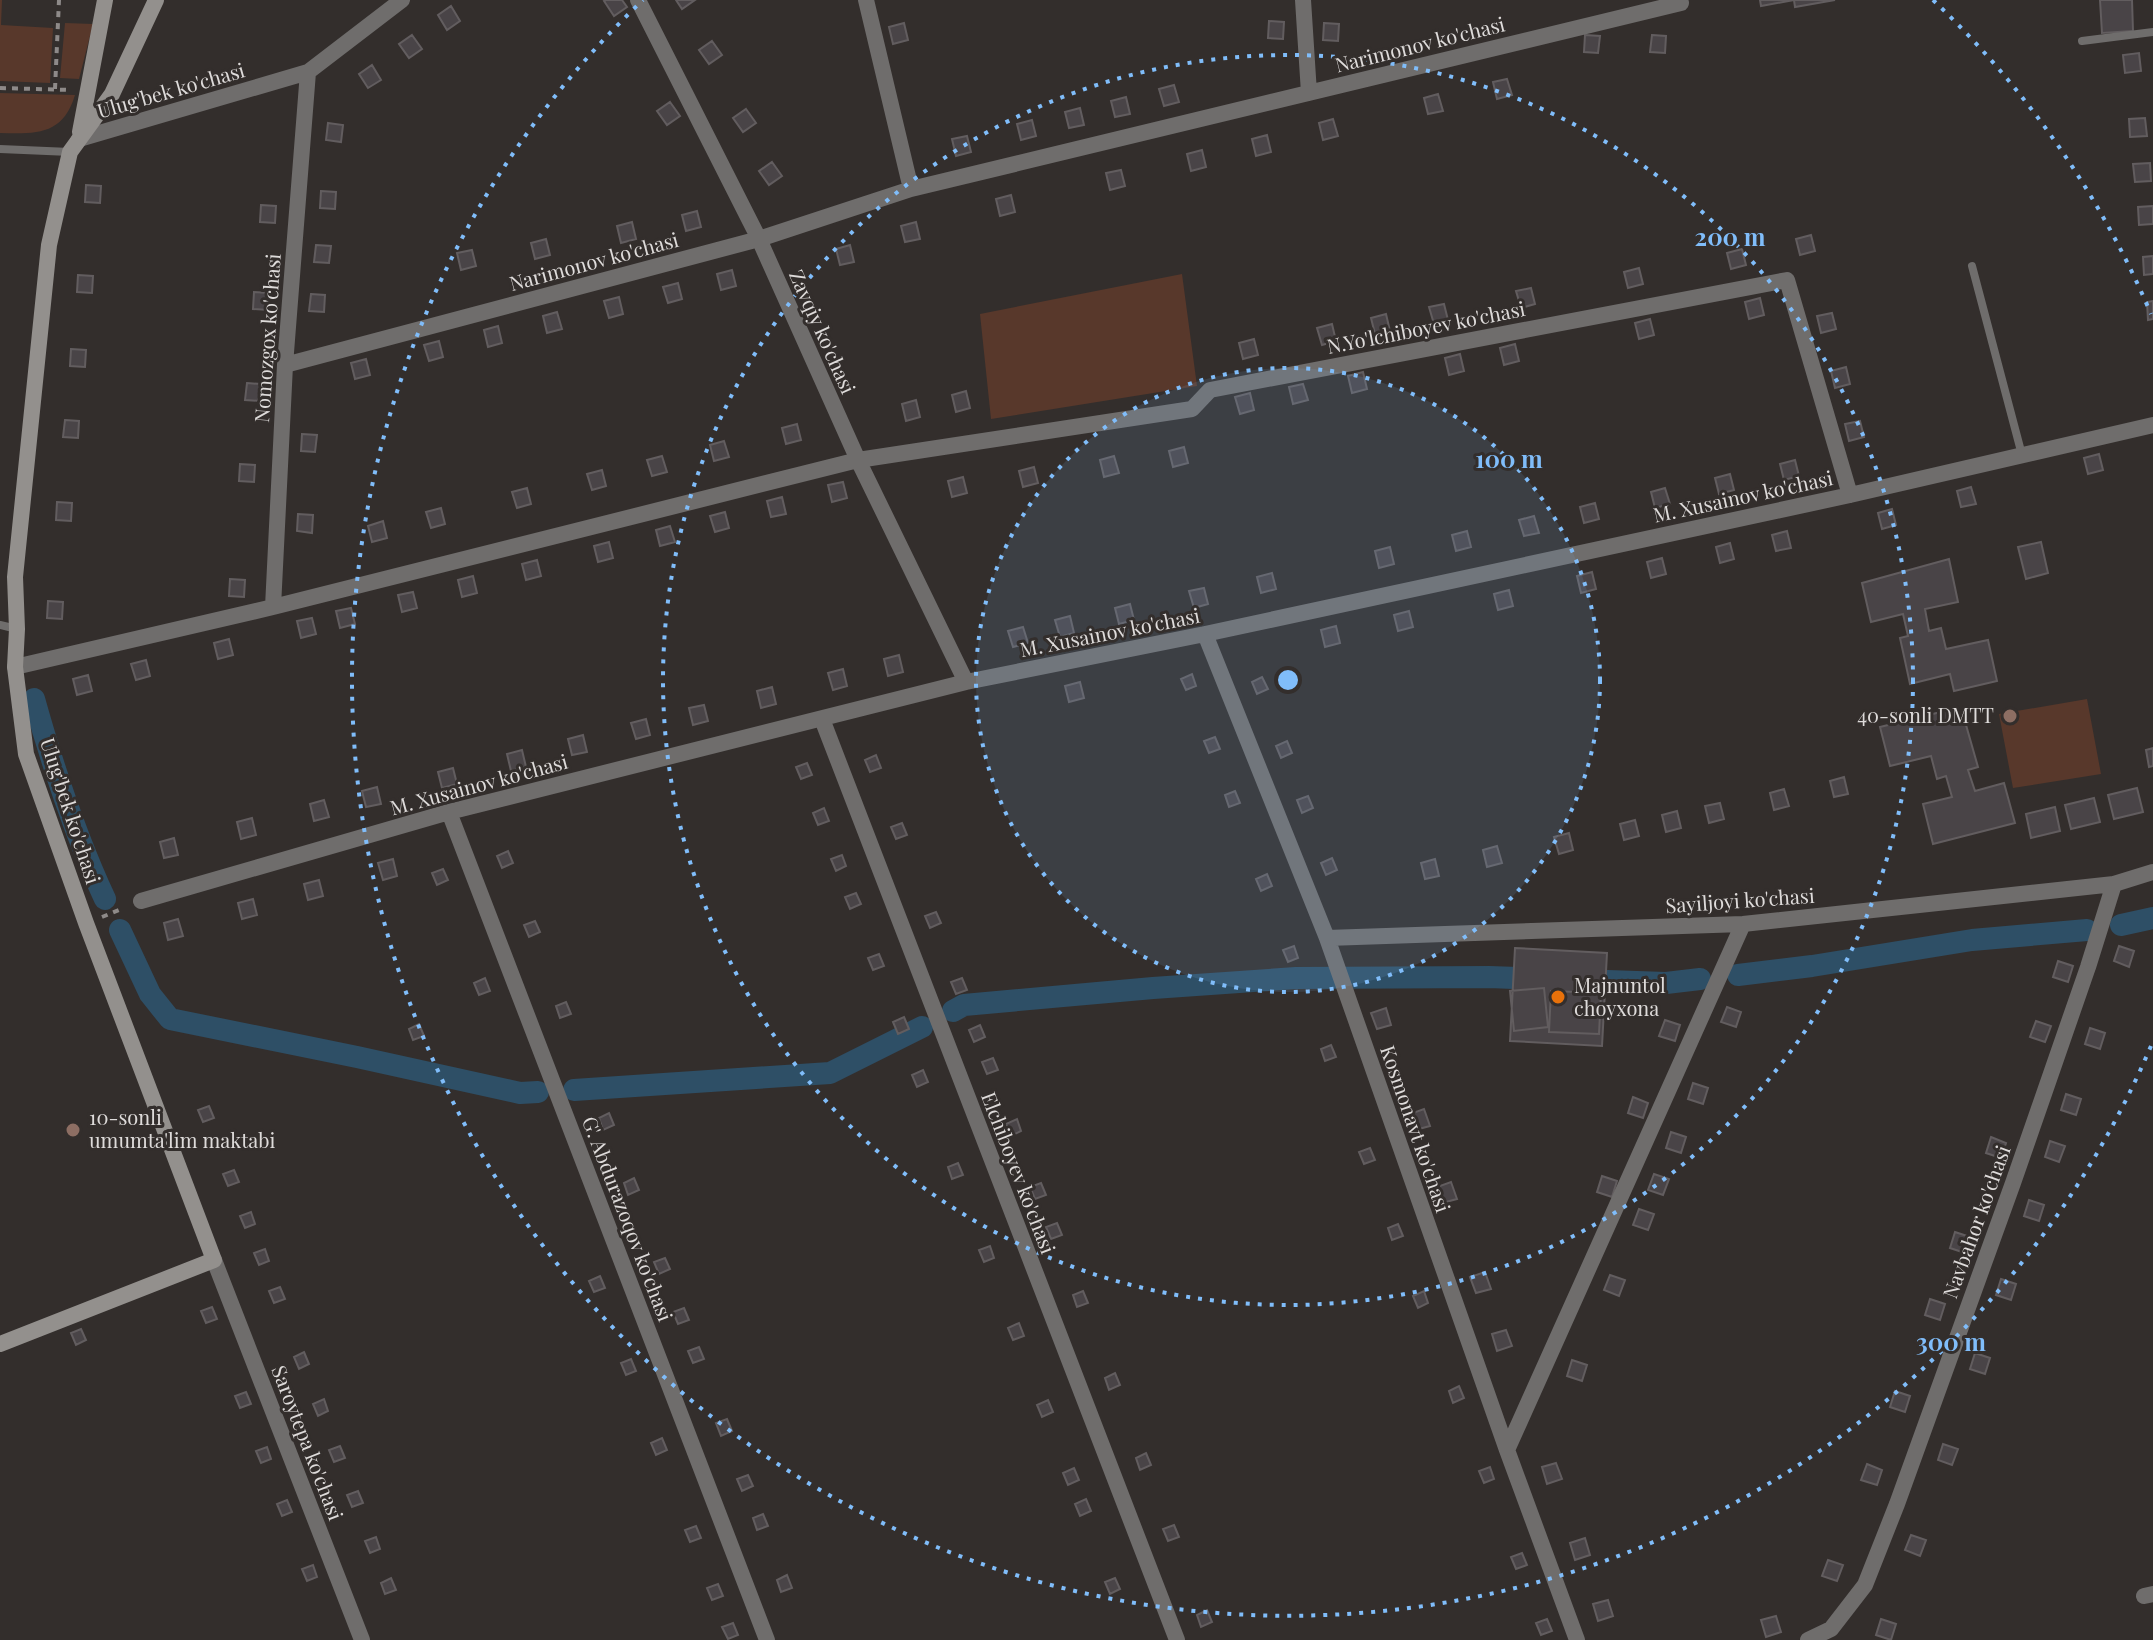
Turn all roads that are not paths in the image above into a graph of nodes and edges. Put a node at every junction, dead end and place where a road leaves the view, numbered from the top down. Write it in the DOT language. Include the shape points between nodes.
graph roads {
  1 [pos="105,0"];
  2 [pos="156,0"];
  3 [pos="402,0"];
  4 [pos="638,0"];
  5 [pos="866,0"];
  6 [pos="1303,0"];
  7 [pos="1681,3"];
  8 [pos="2153,32"];
  9 [pos="2082,41"];
  10 [pos="308,72"];
  11 [pos="1309,93"];
  12 [pos="74,146"];
  13 [pos="0,149"];
  14 [pos="911,189"];
  15 [pos="759,239"];
  16 [pos="1972,266"];
  17 [pos="285,365"];
  18 [pos="2153,425"];
  19 [pos="2022,455"];
  20 [pos="858,460"];
  21 [pos="1850,495"];
  22 [pos="273,607"];
  23 [pos="0,625"];
  24 [pos="17,629"];
  25 [pos="1205,634"];
  26 [pos="15,667"];
  27 [pos="966,682"];
  28 [pos="822,719"];
  29 [pos="449,812"];
  30 [pos="2153,872"];
  31 [pos="2114,884"];
  32 [pos="141,901"];
  33 [pos="1743,924"];
  34 [pos="1327,939"];
  35 [pos="214,1260"];
  36 [pos="0,1344"];
  37 [pos="1507,1450"];
  38 [pos="362,1640"];
  39 [pos="767,1640"];
  40 [pos="1177,1640"];
  41 [pos="1577,1640"];
  42 [pos="1808,1640"];
  1 -- 12 [label="main road"];
  2 -- 12 [label="main road" via="112,94"];
  3 -- 10 [label="street, Ulug'bek ko'chasi"];
  4 -- 15 [label="street, Zavqiy ko'chasi"];
  5 -- 14 [label="street"];
  6 -- 11 [label="street, Narimonov ko'chasi"];
  7 -- 11 [label="street, Narimonov ko'chasi"];
  8 -- 9 [label="lane"];
  10 -- 12 [label="street, Ulug'bek ko'chasi"];
  10 -- 17 [label="street, Nomozgox ko'chasi"];
  11 -- 14 [label="street, Narimonov ko'chasi"];
  12 -- 13 [label="lane"];
  12 -- 24 [label="main road, Ulug'bek ko'chasi" via="49,245 15,577"];
  14 -- 15 [label="street, Narimonov ko'chasi"];
  15 -- 17 [label="street, Narimonov ko'chasi"];
  15 -- 20 [label="street, Zavqiy ko'chasi"];
  16 -- 19 [label="lane"];
  17 -- 22 [label="street, Nomozgox ko'chasi"];
  18 -- 19 [label="street, M. Xusainov ko'chasi"];
  19 -- 21 [label="street, M. Xusainov ko'chasi"];
  20 -- 21 [label="street, N.Yo'lchiboyev ko'chasi" via="1192,409 1210,390 1787,280"];
  20 -- 22 [label="street"];
  20 -- 27 [label="street, Zavqiy ko'chasi"];
  21 -- 25 [label="street, M. Xusainov ko'chasi"];
  22 -- 26 [label="street"];
  23 -- 24 [label="lane"];
  24 -- 26 [label="main road, Ulug'bek ko'chasi"];
  25 -- 27 [label="street, M. Xusainov ko'chasi"];
  25 -- 34 [label="street, Kosmonavt ko'chasi"];
  26 -- 35 [label="main road, Ulug'bek ko'chasi" via="26,754"];
  27 -- 28 [label="street, M. Xusainov ko'chasi"];
  28 -- 29 [label="street, M. Xusainov ko'chasi"];
  28 -- 40 [label="street, Elchiboyev ko'chasi"];
  29 -- 32 [label="street, M. Xusainov ko'chasi"];
  29 -- 39 [label="street, G'. Abdurazoqov ko'chasi"];
  30 -- 31 [label="street, Sayiljoyi ko'chasi"];
  31 -- 33 [label="street, Sayiljoyi ko'chasi"];
  31 -- 42 [label="street, Navbahor ko'chasi" via="2013,1183 1865,1585 1831,1629"];
  33 -- 34 [label="street, Sayiljoyi ko'chasi"];
  33 -- 37 [label="street"];
  34 -- 37 [label="street, Kosmonavt ko'chasi"];
  35 -- 36 [label="main road"];
  35 -- 38 [label="street, Saroytepa ko'chasi"];
  37 -- 41 [label="street, Kosmonavt ko'chasi"];
}
